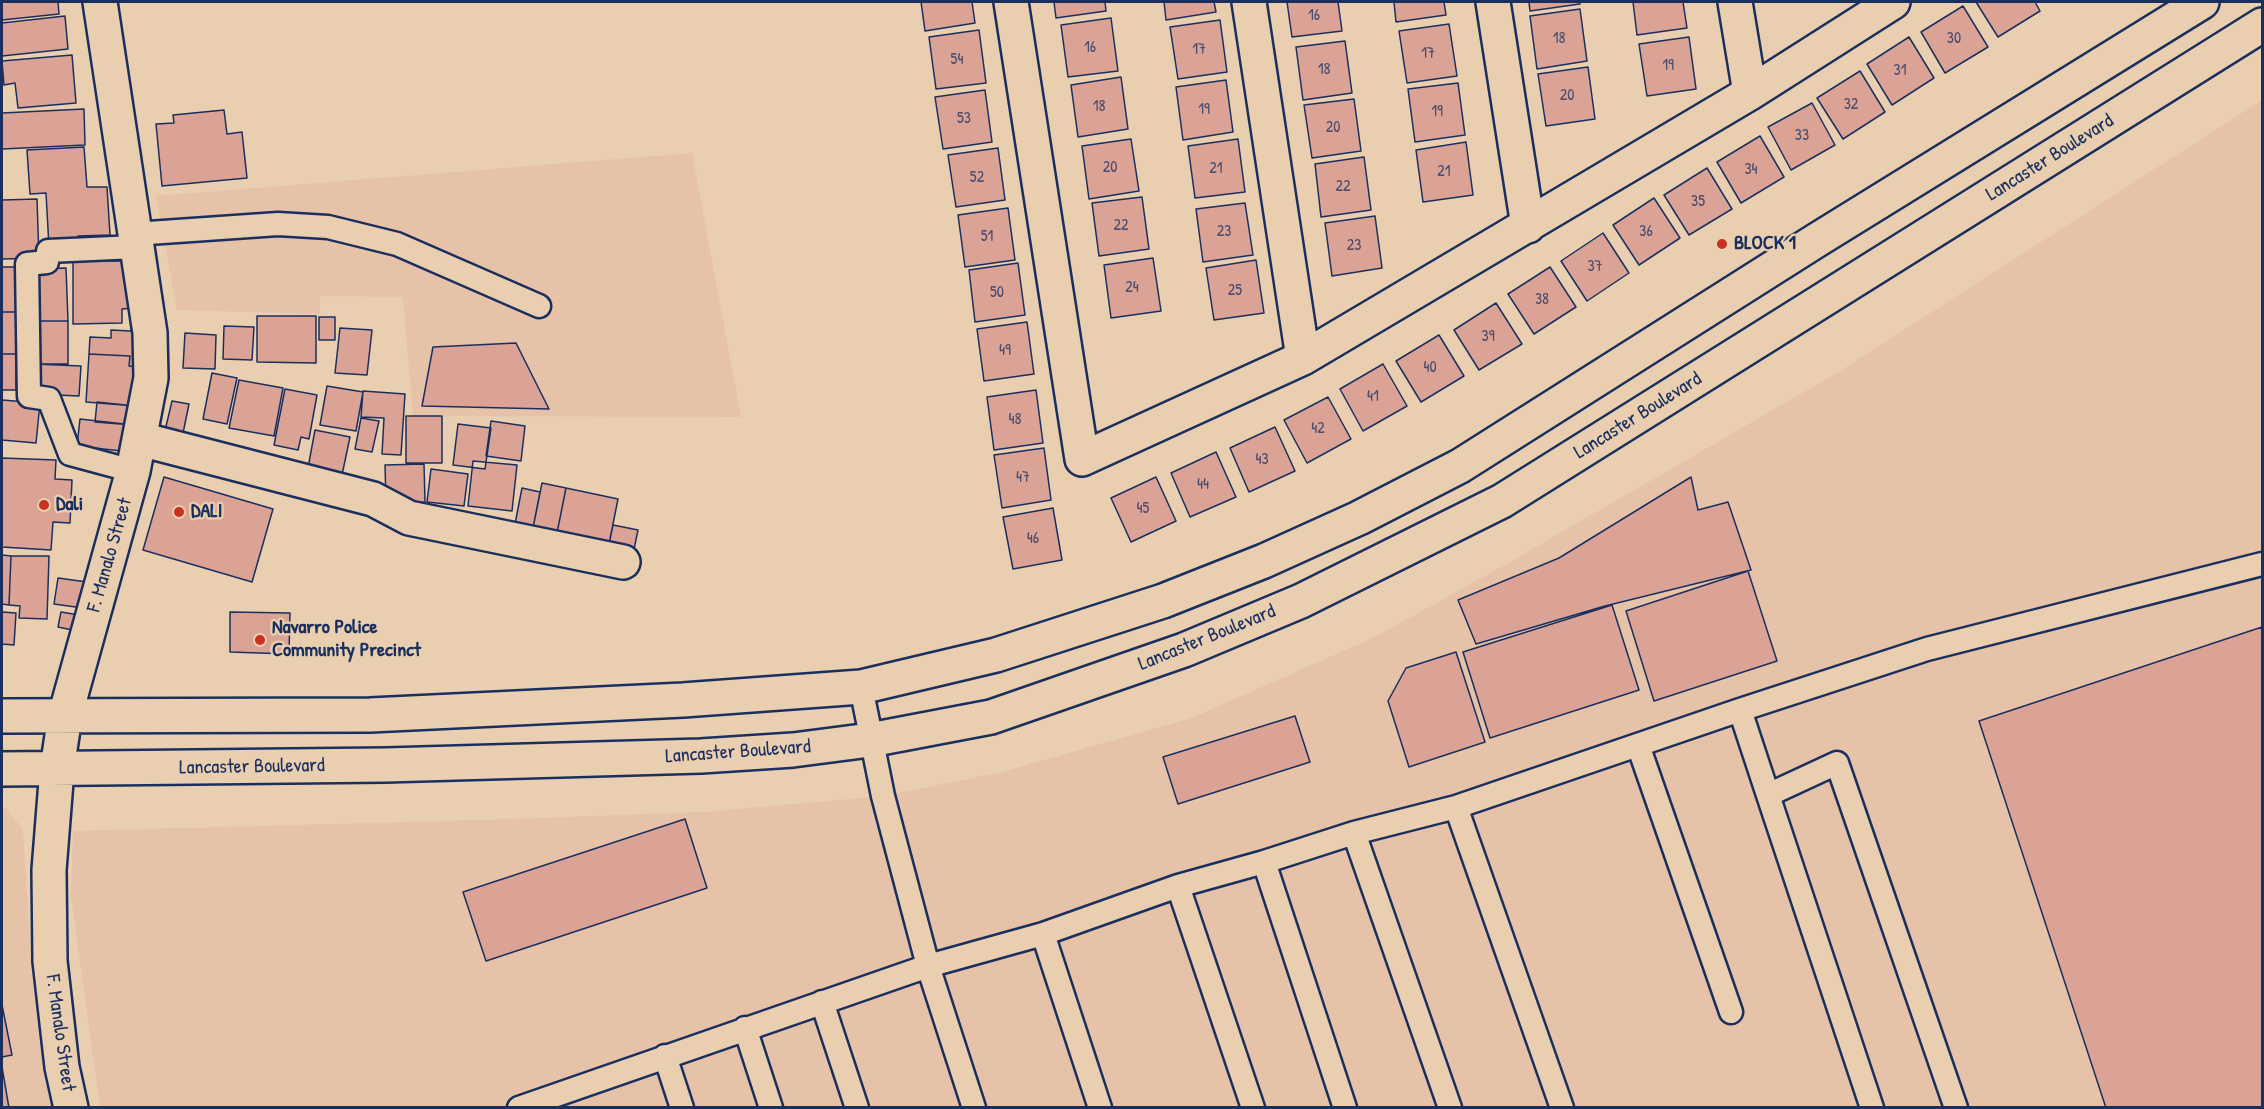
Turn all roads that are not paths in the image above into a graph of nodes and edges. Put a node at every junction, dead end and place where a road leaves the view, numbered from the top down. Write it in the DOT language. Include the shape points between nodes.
graph roads {
  1 [pos="100,2"];
  2 [pos="1011,2"];
  3 [pos="1249,2"];
  4 [pos="1493,2"];
  5 [pos="1735,2"];
  6 [pos="1893,2"];
  7 [pos="2202,2"];
  8 [pos="2262,25"];
  9 [pos="1750,93"];
  10 [pos="1528,226"];
  11 [pos="135,241"];
  12 [pos="539,306"];
  13 [pos="1303,358"];
  14 [pos="140,439"];
  15 [pos="133,471"];
  16 [pos="623,562"];
  17 [pos="2262,564"];
  18 [pos="861,687"];
  19 [pos="1740,710"];
  20 [pos="2,716"];
  21 [pos="65,716"];
  22 [pos="870,740"];
  23 [pos="1638,745"];
  24 [pos="2,769"];
  25 [pos="57,769"];
  26 [pos="1768,795"];
  27 [pos="1456,807"];
  28 [pos="1354,833"];
  29 [pos="1264,862"];
  30 [pos="1178,886"];
  31 [pos="1043,934"];
  32 [pos="928,966"];
  33 [pos="822,1002"];
  34 [pos="1731,1012"];
  35 [pos="745,1028"];
  36 [pos="665,1056"];
  37 [pos="575,1098"];
  38 [pos="71,1107"];
  39 [pos="519,1107"];
  40 [pos="682,1107"];
  41 [pos="771,1107"];
  42 [pos="857,1107"];
  43 [pos="974,1107"];
  44 [pos="1100,1107"];
  45 [pos="1253,1107"];
  46 [pos="1345,1107"];
  47 [pos="1450,1107"];
  48 [pos="1562,1107"];
  49 [pos="1872,1107"];
  50 [pos="1956,1107"];
  1 -- 11 [label="main road, F. Manalo Street"];
  2 -- 13 [label="main road" via="1082,459"];
  3 -- 13 [label="main road"];
  4 -- 10 [label="main road"];
  5 -- 9 [label="main road"];
  6 -- 9 [label="main road"];
  7 -- 18 [label="main road" via="1460,466 1370,513 1163,601 996,655"];
  8 -- 22 [label="main road, Lancaster Boulevard" via="1492,506 1301,601 1184,650 991,717"];
  9 -- 10 [label="main road"];
  10 -- 13 [label="main road"];
  11 -- 12 [label="lane" via="278,224 328,227 397,244"];
  11 -- 14 [label="main road, F. Manalo Street" via="150,333 151,378"];
  11 -- 15 [label="lane" via="48,251 47,262 27,264 29,396 49,399 70,454"];
  14 -- 15 [label="main road, F. Manalo Street"];
  14 -- 16 [label="main road" via="373,499 409,518"];
  15 -- 21 [label="main road, F. Manalo Street"];
  17 -- 19 [label="lane" via="1927,649"];
  18 -- 21 [label="main road" via="370,716"];
  18 -- 22 [label="lane"];
  19 -- 23 [label="lane"];
  19 -- 26 [label="lane"];
  20 -- 21 [label="main road"];
  21 -- 25 [label="main road, F. Manalo Street"];
  22 -- 25 [label="main road, Lancaster Boulevard" via="701,756"];
  22 -- 32 [label="lane"];
  23 -- 27 [label="lane"];
  23 -- 34 [label="lane"];
  24 -- 25 [label="main road, Lancaster Boulevard"];
  25 -- 38 [label="main road, F. Manalo Street" via="49,870 50,961 62,1067"];
  26 -- 49 [label="lane"];
  26 -- 50 [label="lane" via="1837,763"];
  27 -- 28 [label="lane"];
  27 -- 48 [label="lane"];
  28 -- 29 [label="lane"];
  28 -- 47 [label="lane"];
  29 -- 30 [label="lane"];
  29 -- 46 [label="lane"];
  30 -- 31 [label="lane"];
  30 -- 45 [label="lane"];
  31 -- 32 [label="lane"];
  31 -- 44 [label="lane"];
  32 -- 33 [label="lane"];
  32 -- 43 [label="lane"];
  33 -- 35 [label="lane"];
  33 -- 42 [label="lane"];
  35 -- 36 [label="lane"];
  35 -- 41 [label="lane"];
  36 -- 37 [label="lane"];
  36 -- 40 [label="lane"];
  37 -- 39 [label="lane"];
}
